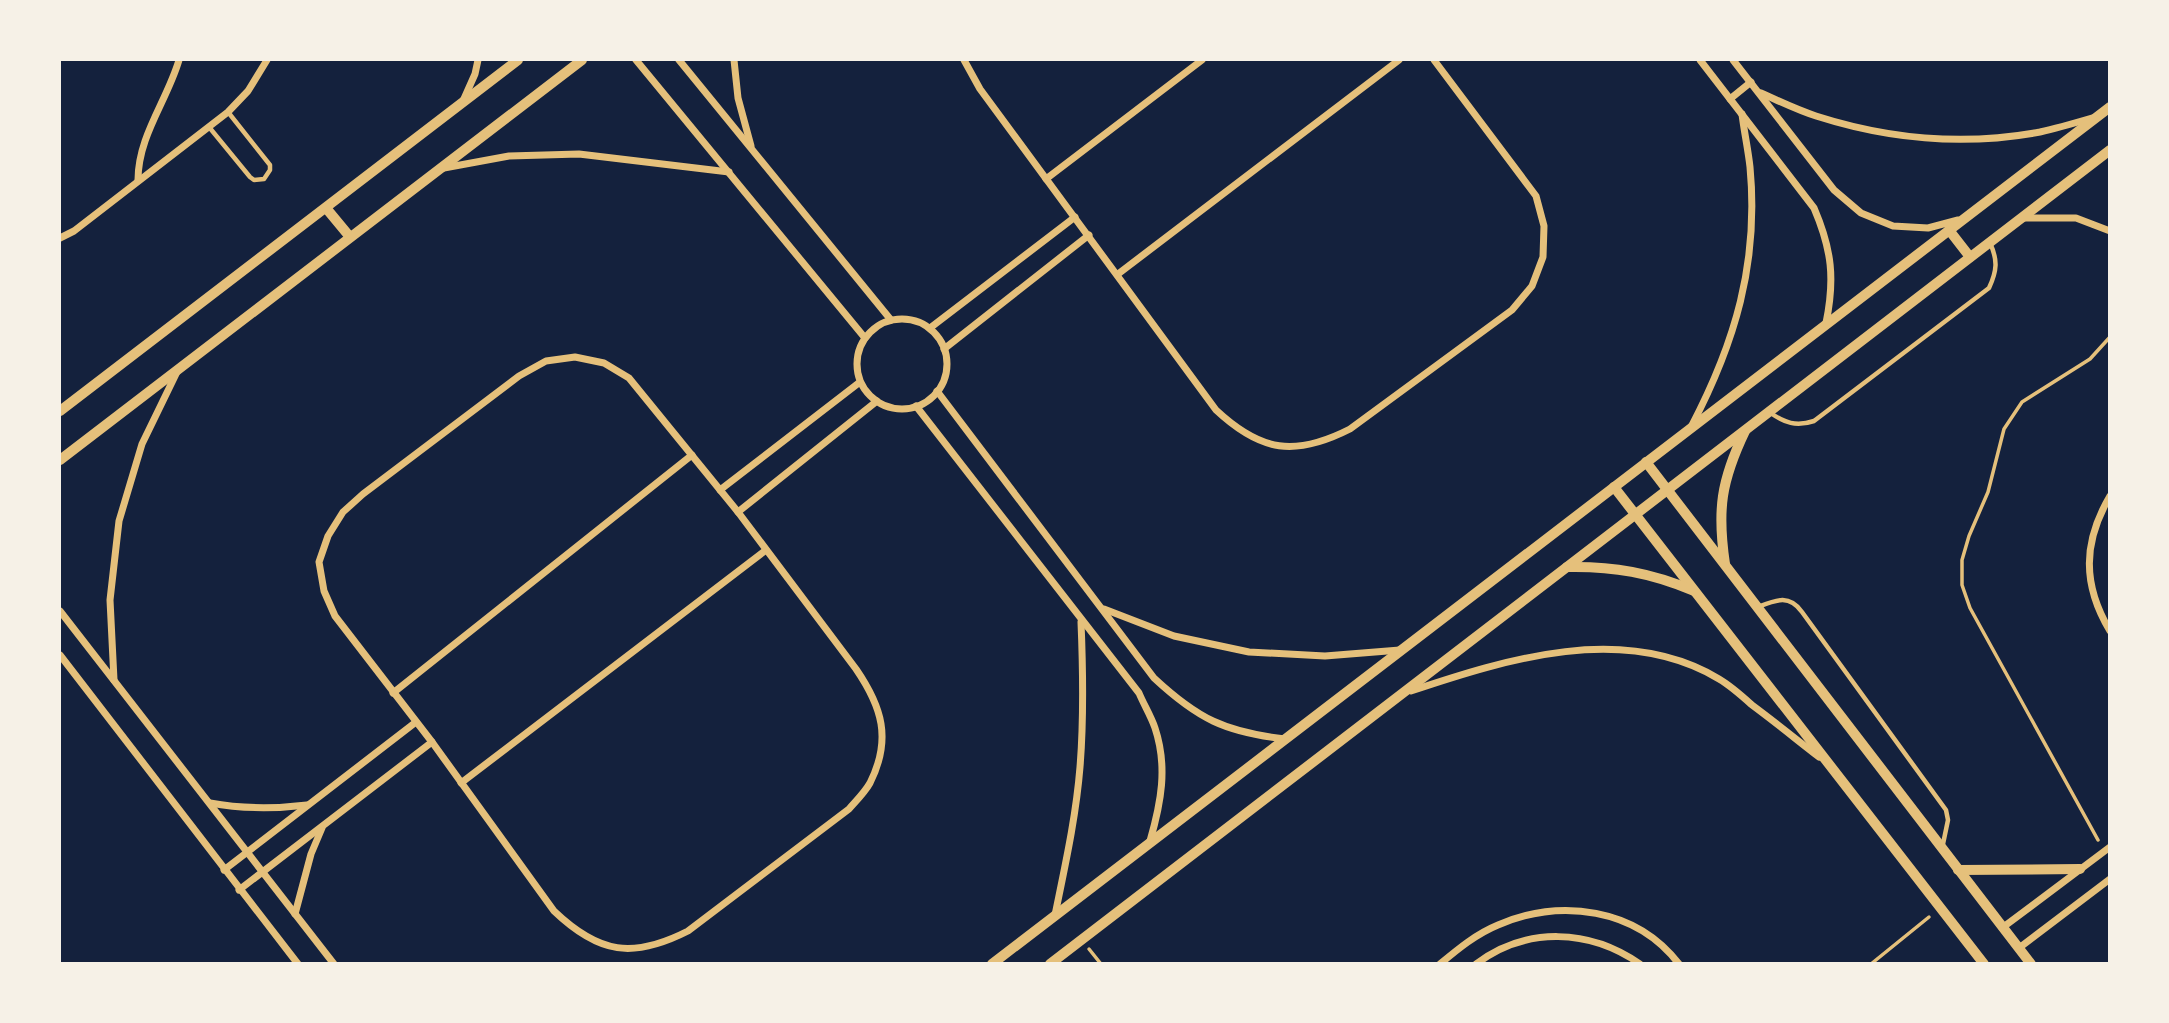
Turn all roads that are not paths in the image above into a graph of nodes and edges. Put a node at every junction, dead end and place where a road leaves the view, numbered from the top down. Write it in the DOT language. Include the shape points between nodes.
graph roads {
  1 [pos="179,60"];
  2 [pos="267,60"];
  3 [pos="478,60"];
  4 [pos="518,60"];
  5 [pos="582,60"];
  6 [pos="636,60"];
  7 [pos="679,60"];
  8 [pos="734,60"];
  9 [pos="964,60"];
  10 [pos="1202,60"];
  11 [pos="1399,60"];
  12 [pos="1434,60"];
  13 [pos="1700,60"];
  14 [pos="1734,60"];
  15 [pos="1751,82"];
  16 [pos="1761,93"];
  17 [pos="1730,99"];
  18 [pos="461,104"];
  19 [pos="2109,107"];
  20 [pos="228,112"];
  21 [pos="1742,114"];
  22 [pos="2096,117"];
  23 [pos="209,127"];
  24 [pos="752,150"];
  25 [pos="2109,150"];
  26 [pos="440,168"];
  27 [pos="729,172"];
  28 [pos="1046,179"];
  29 [pos="138,180"];
  30 [pos="326,208"];
  31 [pos="1075,217"];
  32 [pos="2020,218"];
  33 [pos="1962,219"];
  34 [pos="1948,230"];
  35 [pos="2109,231"];
  36 [pos="1089,235"];
  37 [pos="350,237"];
  38 [pos="60,238"];
  39 [pos="1990,242"];
  40 [pos="1970,257"];
  41 [pos="1118,274"];
  42 [pos="891,320"];
  43 [pos="1826,323"];
  44 [pos="930,328"];
  45 [pos="865,338"];
  46 [pos="944,349"];
  47 [pos="177,372"];
  48 [pos="860,382"];
  49 [pos="937,391"];
  50 [pos="877,401"];
  51 [pos="916,406"];
  52 [pos="60,411"];
  53 [pos="1769,411"];
  54 [pos="1690,428"];
  55 [pos="1747,428"];
  56 [pos="692,455"];
  57 [pos="60,460"];
  58 [pos="1646,462"];
  59 [pos="1614,487"];
  60 [pos="720,490"];
  61 [pos="1667,490"];
  62 [pos="2109,496"];
  63 [pos="738,512"];
  64 [pos="1635,514"];
  65 [pos="766,550"];
  66 [pos="1567,567"];
  67 [pos="1726,567"];
  68 [pos="1695,592"];
  69 [pos="1757,607"];
  70 [pos="1103,609"];
  71 [pos="60,611"];
  72 [pos="1081,621"];
  73 [pos="2109,631"];
  74 [pos="1401,649"];
  75 [pos="60,655"];
  76 [pos="114,680"];
  77 [pos="393,693"];
  78 [pos="1400,695"];
  79 [pos="416,722"];
  80 [pos="1284,739"];
  81 [pos="432,743"];
  82 [pos="1830,766"];
  83 [pos="461,783"];
  84 [pos="210,803"];
  85 [pos="308,805"];
  86 [pos="324,825"];
  87 [pos="1150,842"];
  88 [pos="1941,848"];
  89 [pos="2107,849"];
  90 [pos="247,852"];
  91 [pos="2080,869"];
  92 [pos="224,870"];
  93 [pos="1958,870"];
  94 [pos="262,872"];
  95 [pos="2109,879"];
  96 [pos="239,890"];
  97 [pos="295,914"];
  98 [pos="1055,915"];
  99 [pos="2002,928"];
  100 [pos="2019,948"];
  101 [pos="298,964"];
  102 [pos="334,964"];
  103 [pos="992,964"];
  104 [pos="1051,964"];
  105 [pos="1440,964"];
  106 [pos="1476,964"];
  107 [pos="1640,964"];
  108 [pos="1679,964"];
  109 [pos="1984,964"];
  110 [pos="2031,964"];
  1 -- 29 [label="street" via="141,149"];
  2 -- 20 [label="street"];
  3 -- 18 [label="street"];
  4 -- 18 [label="street"];
  5 -- 26 [label="street"];
  6 -- 27 [label="street"];
  7 -- 24 [label="street"];
  8 -- 24 [label="street" via="738,99"];
  9 -- 28 [label="street"];
  10 -- 28 [label="street"];
  11 -- 41 [label="street"];
  12 -- 41 [label="street" via="1536,196 1544,226 1543,257 1532,286 1512,310 1350,429 1323,443 1294,447 1264,443 1238,430 1216,410"];
  13 -- 17 [label="street"];
  14 -- 15 [label="street"];
  15 -- 16 [label="street"];
  15 -- 17 [label="street"];
  16 -- 22 [label="street" via="1814,116 1869,131 1926,139 1984,139"];
  16 -- 33 [label="street" via="1834,190 1861,213 1893,226 1916,228"];
  17 -- 21 [label="street"];
  18 -- 30 [label="street"];
  19 -- 22 [label="street"];
  20 -- 23 [label="street"];
  20 -- 23 [label="lane" via="270,165 268,175 250,177"];
  21 -- 43 [label="street" via="1814,208 1825,235 1832,264"];
  21 -- 54 [label="street" via="1752,222 1746,276 1734,329"];
  22 -- 33 [label="street"];
  23 -- 29 [label="street"];
  24 -- 42 [label="street"];
  25 -- 32 [label="street"];
  26 -- 27 [label="street" via="509,156 579,154"];
  26 -- 37 [label="street"];
  27 -- 45 [label="street"];
  28 -- 31 [label="street"];
  29 -- 38 [label="street"];
  30 -- 37 [label="street"];
  30 -- 52 [label="street"];
  31 -- 36 [label="street"];
  31 -- 44 [label="street"];
  32 -- 35 [label="street" via="2077,218"];
  32 -- 39 [label="street"];
  33 -- 34 [label="street"];
  34 -- 40 [label="street"];
  34 -- 43 [label="street"];
  36 -- 41 [label="street"];
  36 -- 46 [label="street"];
  37 -- 47 [label="street"];
  39 -- 40 [label="street"];
  39 -- 53 [label="lane" via="1996,273 1989,288 1814,421 1802,425 1784,422"];
  40 -- 53 [label="street"];
  42 -- 44 [label="street" via="912,320"];
  42 -- 45 [label="street"];
  43 -- 54 [label="street"];
  44 -- 46 [label="street"];
  45 -- 48 [label="street" via="857,359"];
  46 -- 49 [label="street" via="947,363"];
  47 -- 57 [label="street"];
  47 -- 76 [label="street" via="142,444 119,521 110,600"];
  48 -- 50 [label="street"];
  48 -- 60 [label="street"];
  49 -- 51 [label="street"];
  49 -- 70 [label="street"];
  50 -- 51 [label="street" via="890,407"];
  50 -- 63 [label="street"];
  51 -- 72 [label="street"];
  53 -- 55 [label="street"];
  54 -- 58 [label="street"];
  55 -- 61 [label="street"];
  55 -- 67 [label="street" via="1722,495 1720,532"];
  56 -- 60 [label="street"];
  56 -- 77 [label="street"];
  56 -- 77 [label="street" via="629,379 604,363 575,357 545,361 519,376 363,494 343,512 319,562 335,617"];
  58 -- 59 [label="street"];
  58 -- 61 [label="street"];
  59 -- 64 [label="street"];
  59 -- 74 [label="street"];
  60 -- 63 [label="street"];
  61 -- 64 [label="street"];
  61 -- 67 [label="street"];
  62 -- 73 [label="street" via="2091,538 2089,564 2091,589"];
  63 -- 65 [label="street"];
  64 -- 66 [label="street"];
  64 -- 68 [label="street"];
  65 -- 83 [label="street"];
  65 -- 83 [label="street" via="873,695 882,725 880,756 869,785 849,809 688,930 661,944 632,949 602,945 576,932 554,911"];
  66 -- 68 [label="street" via="1633,570"];
  66 -- 78 [label="street"];
  67 -- 69 [label="street"];
  68 -- 82 [label="street"];
  69 -- 88 [label="street"];
  69 -- 88 [label="lane" via="1787,599 1802,611 1946,810"];
  70 -- 74 [label="street" via="1174,636 1249,652 1325,656"];
  70 -- 80 [label="street" via="1154,678 1181,704 1236,731"];
  71 -- 76 [label="street"];
  72 -- 87 [label="street" via="1139,693 1155,729 1163,767 1161,805"];
  72 -- 98 [label="street" via="1080,768"];
  74 -- 80 [label="street"];
  75 -- 92 [label="street"];
  76 -- 84 [label="street"];
  77 -- 79 [label="street"];
  78 -- 82 [label="street" via="1507,660 1552,652 1641,651 1682,661 1719,679"];
  78 -- 104 [label="street"];
  79 -- 81 [label="street"];
  79 -- 85 [label="street"];
  80 -- 87 [label="street"];
  81 -- 83 [label="street"];
  81 -- 86 [label="street"];
  82 -- 109 [label="street"];
  84 -- 85 [label="street" via="242,809"];
  84 -- 90 [label="street"];
  85 -- 90 [label="street"];
  86 -- 94 [label="street"];
  86 -- 97 [label="street"];
  87 -- 98 [label="street"];
  88 -- 93 [label="street"];
  89 -- 91 [label="street"];
  90 -- 92 [label="street"];
  90 -- 94 [label="street"];
  91 -- 93 [label="street"];
  91 -- 99 [label="street"];
  92 -- 96 [label="street"];
  93 -- 99 [label="street"];
  94 -- 96 [label="street"];
  94 -- 97 [label="street"];
  95 -- 100 [label="street"];
  96 -- 101 [label="street"];
  97 -- 102 [label="street"];
  98 -- 103 [label="street"];
  99 -- 100 [label="street"];
  100 -- 110 [label="street"];
  105 -- 108 [label="street" via="1496,925 1554,910 1613,917 1665,945"];
  106 -- 107 [label="street" via="1513,943 1569,936 1597,941"];
}
